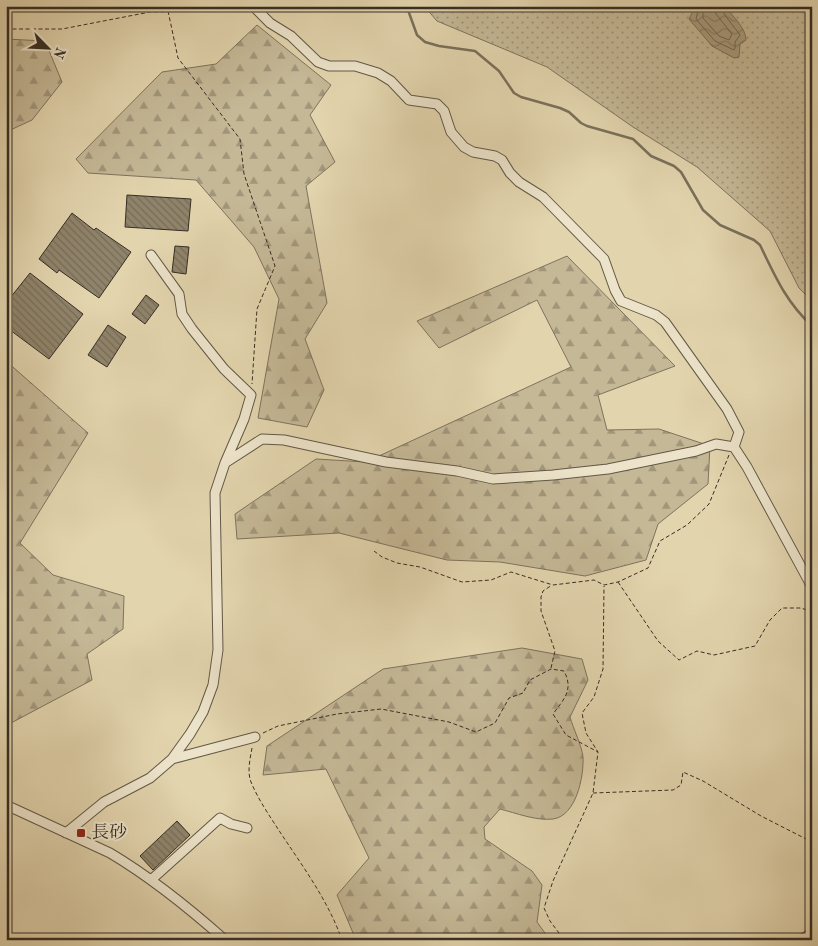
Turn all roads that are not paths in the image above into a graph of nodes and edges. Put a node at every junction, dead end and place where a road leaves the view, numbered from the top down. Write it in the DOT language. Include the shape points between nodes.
graph roads {
  1 [pos="253,6"];
  2 [pos="151,255"];
  3 [pos="733,447"];
  4 [pos="225,463"];
  5 [pos="812,587"];
  6 [pos="255,736"];
  7 [pos="172,759"];
  8 [pos="6,805"];
  9 [pos="246,828"];
  10 [pos="66,833"];
  11 [pos="151,880"];
  12 [pos="812,933"];
  13 [pos="225,940"];
  14 [pos="801,940"];
  1 -- 3 [label="street" via="318,62 329,66 355,66 378,73 391,81 409,100 437,104 444,111 451,132 464,147 502,160 514,177 543,197 604,259 621,301 656,314 664,322 727,409 739,432"];
  2 -- 4 [label="street" via="179,294 182,314 192,329 224,369 251,395"];
  3 -- 4 [label="street" via="716,444 608,469 493,479 386,462 284,440 262,439"];
  3 -- 5 [label="street"];
  4 -- 7 [label="street" via="215,492 218,650 213,684 199,719"];
  6 -- 7 [label="street"];
  7 -- 10 [label="street" via="150,778 104,802"];
  8 -- 10 [label="street"];
  9 -- 11 [label="street" via="220,818"];
  10 -- 11 [label="street" via="110,853"];
  11 -- 13 [label="street"];
  12 -- 14 [label="street"];
}
